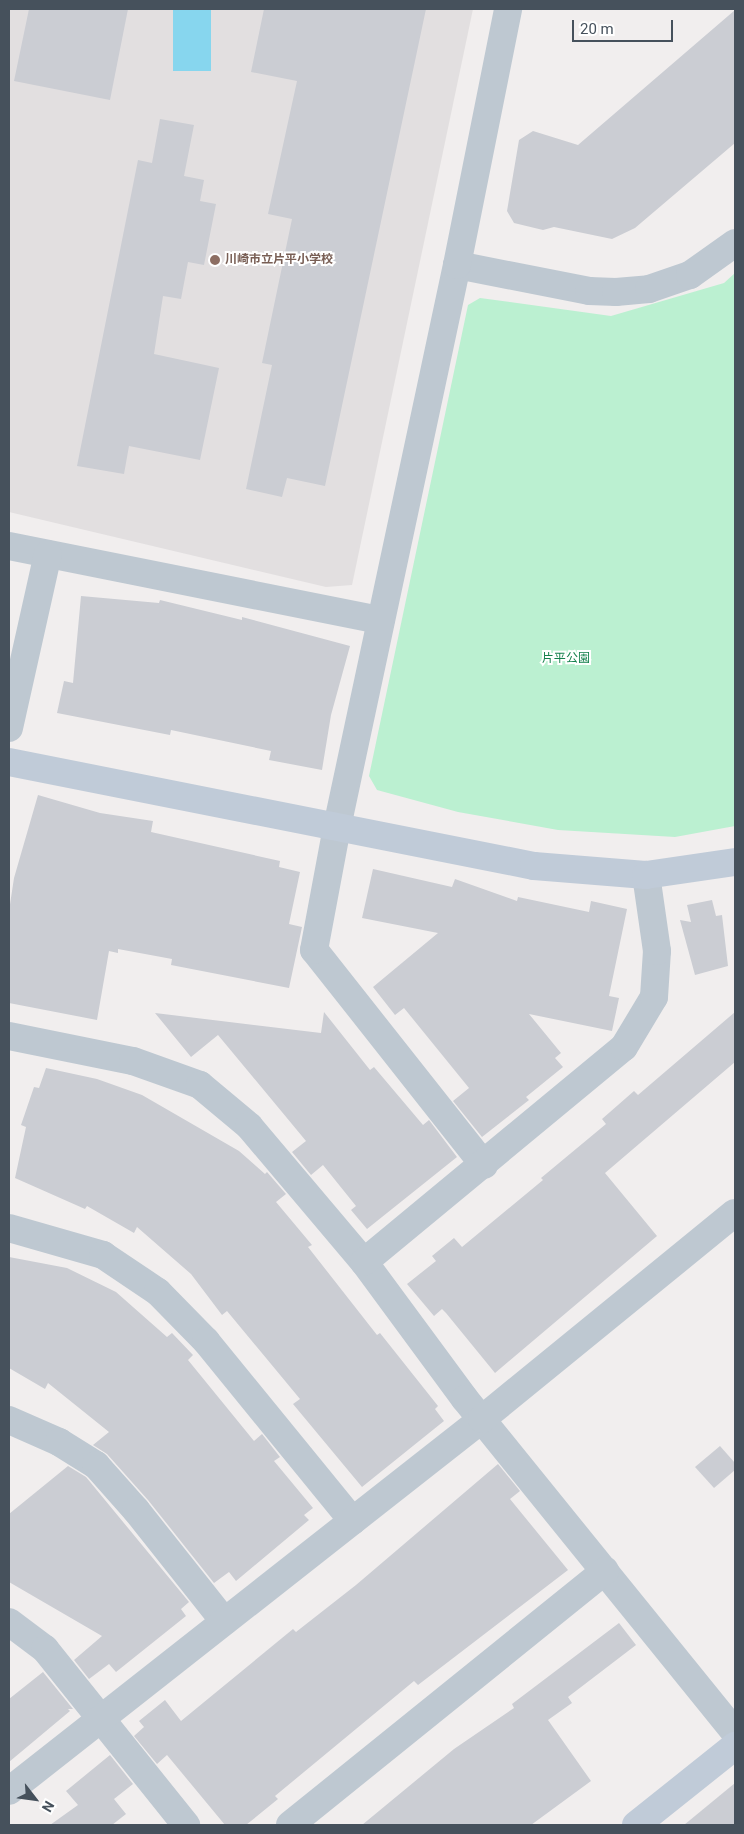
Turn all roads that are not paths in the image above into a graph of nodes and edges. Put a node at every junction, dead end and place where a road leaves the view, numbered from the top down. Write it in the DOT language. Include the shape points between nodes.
graph roads {
  1 [pos="508,9"];
  2 [pos="735,243"];
  3 [pos="457,265"];
  4 [pos="9,546"];
  5 [pos="48,554"];
  6 [pos="381,620"];
  7 [pos="9,728"];
  8 [pos="9,762"];
  9 [pos="337,827"];
  10 [pos="735,862"];
  11 [pos="646,875"];
  12 [pos="9,1036"];
  13 [pos="484,1164"];
  14 [pos="735,1214"];
  15 [pos="9,1228"];
  16 [pos="364,1262"];
  17 [pos="482,1419"];
  18 [pos="9,1420"];
  19 [pos="353,1521"];
  20 [pos="605,1571"];
  21 [pos="224,1621"];
  22 [pos="9,1622"];
  23 [pos="102,1718"];
  24 [pos="735,1732"];
  25 [pos="735,1746"];
  26 [pos="9,1791"];
  27 [pos="186,1825"];
  28 [pos="290,1825"];
  29 [pos="636,1825"];
  1 -- 3 [label="street"];
  2 -- 3 [label="street" via="690,275 649,289 616,292 589,291"];
  3 -- 6 [label="street"];
  4 -- 5 [label="street"];
  5 -- 6 [label="street"];
  5 -- 7 [label="street"];
  6 -- 9 [label="street"];
  8 -- 9 [label="street"];
  9 -- 11 [label="street" via="534,866"];
  9 -- 13 [label="street" via="314,950"];
  10 -- 11 [label="street"];
  11 -- 13 [label="street" via="657,951 654,997 624,1047"];
  12 -- 16 [label="street" via="133,1061 200,1085 249,1126"];
  13 -- 16 [label="street"];
  14 -- 17 [label="street"];
  15 -- 19 [label="street" via="103,1255 158,1292 217,1355"];
  16 -- 17 [label="street"];
  17 -- 19 [label="street"];
  17 -- 20 [label="street"];
  18 -- 21 [label="street" via="59,1442 96,1465"];
  19 -- 21 [label="street"];
  20 -- 24 [label="street"];
  20 -- 28 [label="street"];
  21 -- 23 [label="street"];
  22 -- 23 [label="street" via="45,1649"];
  23 -- 26 [label="street"];
  23 -- 27 [label="street"];
  25 -- 29 [label="street"];
}
